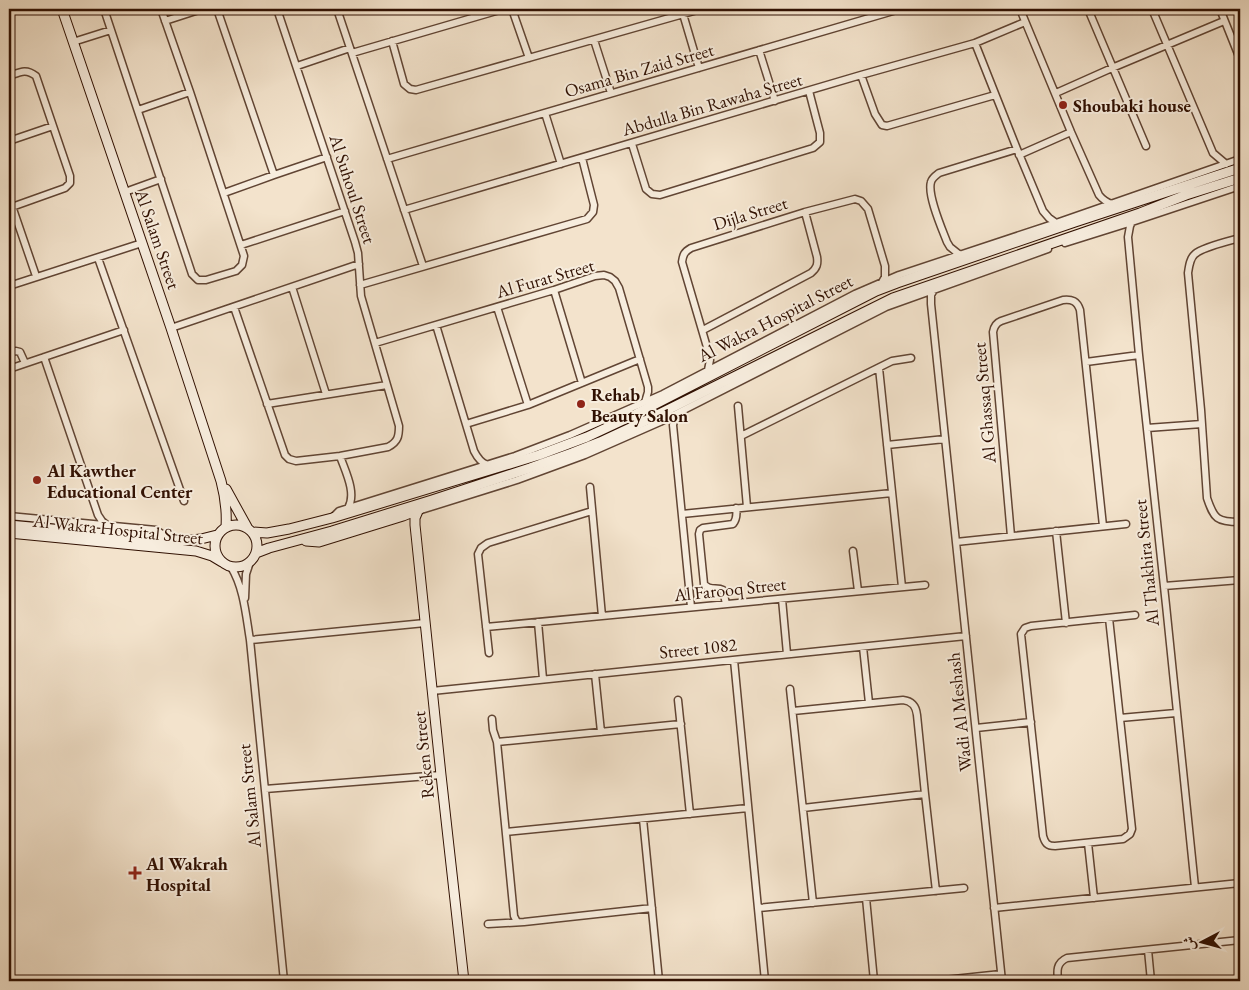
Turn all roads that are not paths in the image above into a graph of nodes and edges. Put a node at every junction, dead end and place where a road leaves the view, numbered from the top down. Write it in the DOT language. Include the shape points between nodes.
graph roads {
  1 [pos="62,9"];
  2 [pos="104,9"];
  3 [pos="161,9"];
  4 [pos="202,9"];
  5 [pos="217,9"];
  6 [pos="277,9"];
  7 [pos="336,9"];
  8 [pos="503,9"];
  9 [pos="512,9"];
  10 [pos="701,9"];
  11 [pos="900,9"];
  12 [pos="1020,9"];
  13 [pos="1088,9"];
  14 [pos="1152,9"];
  15 [pos="1220,9"];
  16 [pos="684,12"];
  17 [pos="165,21"];
  18 [pos="1224,21"];
  19 [pos="1026,22"];
  20 [pos="111,30"];
  21 [pos="594,40"];
  22 [pos="392,41"];
  23 [pos="73,42"];
  24 [pos="975,43"];
  25 [pos="1167,45"];
  26 [pos="759,50"];
  27 [pos="351,51"];
  28 [pos="529,58"];
  29 [pos="1240,59"];
  30 [pos="297,66"];
  31 [pos="699,68"];
  32 [pos="1112,68"];
  33 [pos="861,75"];
  34 [pos="9,76"];
  35 [pos="808,91"];
  36 [pos="190,92"];
  37 [pos="611,93"];
  38 [pos="1056,93"];
  39 [pos="995,95"];
  40 [pos="775,101"];
  41 [pos="138,110"];
  42 [pos="545,113"];
  43 [pos="53,126"];
  44 [pos="1072,132"];
  45 [pos="9,141"];
  46 [pos="632,144"];
  47 [pos="1146,146"];
  48 [pos="1018,152"];
  49 [pos="1213,153"];
  50 [pos="327,157"];
  51 [pos="582,158"];
  52 [pos="387,159"];
  53 [pos="1240,160"];
  54 [pos="561,164"];
  55 [pos="1226,164"];
  56 [pos="1240,168"];
  57 [pos="1210,170"];
  58 [pos="274,174"];
  59 [pos="1240,178"];
  60 [pos="161,179"];
  61 [pos="1240,186"];
  62 [pos="125,192"];
  63 [pos="224,192"];
  64 [pos="1100,194"];
  65 [pos="1112,204"];
  66 [pos="10,207"];
  67 [pos="1096,209"];
  68 [pos="404,210"];
  69 [pos="345,211"];
  70 [pos="1043,211"];
  71 [pos="805,212"];
  72 [pos="1140,213"];
  73 [pos="1086,218"];
  74 [pos="1132,222"];
  75 [pos="1056,223"];
  76 [pos="1040,228"];
  77 [pos="1115,228"];
  78 [pos="1128,237"];
  79 [pos="1240,238"];
  80 [pos="947,242"];
  81 [pos="142,243"];
  82 [pos="241,245"];
  83 [pos="960,255"];
  84 [pos="98,258"];
  85 [pos="941,261"];
  86 [pos="359,264"];
  87 [pos="423,266"];
  88 [pos="885,266"];
  89 [pos="899,275"];
  90 [pos="36,276"];
  91 [pos="914,277"];
  92 [pos="946,279"];
  93 [pos="883,282"];
  94 [pos="360,285"];
  95 [pos="9,286"];
  96 [pos="292,287"];
  97 [pos="554,290"];
  98 [pos="934,290"];
  99 [pos="876,291"];
  100 [pos="906,293"];
  101 [pos="918,295"];
  102 [pos="931,304"];
  103 [pos="497,306"];
  104 [pos="234,307"];
  105 [pos="436,325"];
  106 [pos="171,328"];
  107 [pos="124,330"];
  108 [pos="702,330"];
  109 [pos="375,343"];
  110 [pos="9,353"];
  111 [pos="709,354"];
  112 [pos="1139,355"];
  113 [pos="44,357"];
  114 [pos="911,358"];
  115 [pos="640,359"];
  116 [pos="724,361"];
  117 [pos="1086,362"];
  118 [pos="25,363"];
  119 [pos="9,368"];
  120 [pos="879,368"];
  121 [pos="708,370"];
  122 [pos="582,383"];
  123 [pos="386,385"];
  124 [pos="648,387"];
  125 [pos="326,394"];
  126 [pos="663,394"];
  127 [pos="645,402"];
  128 [pos="267,404"];
  129 [pos="528,405"];
  130 [pos="738,406"];
  131 [pos="636,414"];
  132 [pos="676,414"];
  133 [pos="645,422"];
  134 [pos="660,422"];
  135 [pos="466,424"];
  136 [pos="1202,424"];
  137 [pos="1147,428"];
  138 [pos="674,430"];
  139 [pos="741,436"];
  140 [pos="945,439"];
  141 [pos="887,445"];
  142 [pos="474,451"];
  143 [pos="340,456"];
  144 [pos="486,465"];
  145 [pos="498,468"];
  146 [pos="471,469"];
  147 [pos="221,481"];
  148 [pos="590,487"];
  149 [pos="352,492"];
  150 [pos="892,493"];
  151 [pos="432,500"];
  152 [pos="184,501"];
  153 [pos="365,502"];
  154 [pos="747,507"];
  155 [pos="96,508"];
  156 [pos="348,508"];
  157 [pos="736,508"];
  158 [pos="418,511"];
  159 [pos="592,511"];
  160 [pos="682,514"];
  161 [pos="403,516"];
  162 [pos="10,518"];
  163 [pos="332,518"];
  164 [pos="1240,522"];
  165 [pos="83,524"];
  166 [pos="1126,524"];
  167 [pos="107,525"];
  168 [pos="415,525"];
  169 [pos="1103,526"];
  170 [pos="226,527"];
  171 [pos="250,530"];
  172 [pos="1056,531"];
  173 [pos="9,533"];
  174 [pos="217,535"];
  175 [pos="1011,536"];
  176 [pos="301,539"];
  177 [pos="171,540"];
  178 [pos="956,542"];
  179 [pos="853,551"];
  180 [pos="256,553"];
  181 [pos="222,562"];
  182 [pos="250,562"];
  183 [pos="231,567"];
  184 [pos="1240,580"];
  185 [pos="925,585"];
  186 [pos="1164,586"];
  187 [pos="902,587"];
  188 [pos="858,591"];
  189 [pos="782,599"];
  190 [pos="726,604"];
  191 [pos="245,607"];
  192 [pos="691,608"];
  193 [pos="1135,615"];
  194 [pos="602,616"];
  195 [pos="1109,618"];
  196 [pos="538,622"];
  197 [pos="425,623"];
  198 [pos="1066,623"];
  199 [pos="486,627"];
  200 [pos="966,636"];
  201 [pos="250,640"];
  202 [pos="863,647"];
  203 [pos="489,653"];
  204 [pos="787,654"];
  205 [pos="734,660"];
  206 [pos="595,674"];
  207 [pos="543,679"];
  208 [pos="790,689"];
  209 [pos="432,691"];
  210 [pos="678,700"];
  211 [pos="869,703"];
  212 [pos="793,711"];
  213 [pos="1176,713"];
  214 [pos="1120,718"];
  215 [pos="492,719"];
  216 [pos="1031,722"];
  217 [pos="681,724"];
  218 [pos="976,728"];
  219 [pos="601,732"];
  220 [pos="497,742"];
  221 [pos="441,775"];
  222 [pos="265,789"];
  223 [pos="925,794"];
  224 [pos="748,808"];
  225 [pos="803,808"];
  226 [pos="690,814"];
  227 [pos="643,818"];
  228 [pos="506,832"];
  229 [pos="1088,843"];
  230 [pos="1240,883"];
  231 [pos="1195,887"];
  232 [pos="964,888"];
  233 [pos="936,890"];
  234 [pos="866,898"];
  235 [pos="1094,898"];
  236 [pos="813,903"];
  237 [pos="652,908"];
  238 [pos="758,908"];
  239 [pos="994,908"];
  240 [pos="517,922"];
  241 [pos="488,924"];
  242 [pos="1240,940"];
  243 [pos="1240,945"];
  244 [pos="1148,950"];
  245 [pos="1002,978"];
  246 [pos="284,981"];
  247 [pos="464,981"];
  248 [pos="659,981"];
  249 [pos="765,981"];
  250 [pos="874,981"];
  251 [pos="934,981"];
  252 [pos="943,981"];
  253 [pos="1058,981"];
  254 [pos="1151,981"];
  1 -- 23 [label="street, Al Salam Street"];
  2 -- 20 [label="street"];
  3 -- 17 [label="street"];
  4 -- 17 [label="street"];
  5 -- 58 [label="street"];
  6 -- 30 [label="street, Al Suhoul Street"];
  7 -- 27 [label="street"];
  8 -- 22 [label="street"];
  9 -- 28 [label="street"];
  10 -- 16 [label="street"];
  11 -- 26 [label="street, Osama Bin Zaid Street"];
  12 -- 19 [label="street"];
  13 -- 32 [label="street"];
  14 -- 25 [label="street"];
  15 -- 18 [label="street"];
  16 -- 21 [label="street"];
  16 -- 31 [label="street"];
  17 -- 36 [label="street"];
  18 -- 25 [label="street"];
  18 -- 29 [label="street"];
  19 -- 24 [label="street, Abdulla Bin Rawaha Street"];
  19 -- 38 [label="street"];
  20 -- 23 [label="street"];
  20 -- 41 [label="street"];
  21 -- 28 [label="street"];
  21 -- 37 [label="street"];
  22 -- 27 [label="street"];
  22 -- 28 [label="street" via="404,84 416,90"];
  23 -- 62 [label="street, Al Salam Street"];
  24 -- 33 [label="street, Abdulla Bin Rawaha Street"];
  24 -- 39 [label="street"];
  25 -- 32 [label="street"];
  25 -- 49 [label="street"];
  26 -- 31 [label="street, Osama Bin Zaid Street"];
  26 -- 40 [label="street"];
  27 -- 30 [label="street"];
  27 -- 52 [label="street"];
  30 -- 50 [label="street, Al Suhoul Street"];
  31 -- 37 [label="street, Osama Bin Zaid Street"];
  32 -- 38 [label="street"];
  32 -- 47 [label="street"];
  33 -- 35 [label="street, Abdulla Bin Rawaha Street"];
  33 -- 39 [label="street" via="875,114 882,125 887,126"];
  34 -- 43 [label="street" via="22,71 36,76"];
  35 -- 40 [label="street, Abdulla Bin Rawaha Street"];
  35 -- 46 [label="street" via="820,133 820,142 813,148 660,195 646,189"];
  36 -- 41 [label="street"];
  36 -- 63 [label="street"];
  37 -- 42 [label="street, Osama Bin Zaid Street"];
  38 -- 44 [label="street"];
  39 -- 48 [label="street"];
  40 -- 46 [label="street, Abdulla Bin Rawaha Street"];
  41 -- 60 [label="street"];
  42 -- 52 [label="street, Osama Bin Zaid Street"];
  42 -- 54 [label="street"];
  43 -- 45 [label="street"];
  43 -- 66 [label="street" via="70,183 65,188"];
  44 -- 48 [label="street"];
  44 -- 64 [label="street"];
  46 -- 51 [label="street, Abdulla Bin Rawaha Street"];
  48 -- 70 [label="street"];
  48 -- 80 [label="street" via="934,176 931,193"];
  49 -- 55 [label="street"];
  49 -- 57 [label="street"];
  50 -- 58 [label="street"];
  50 -- 69 [label="street, Al Suhoul Street"];
  51 -- 54 [label="street, Abdulla Bin Rawaha Street"];
  51 -- 87 [label="street" via="594,205 593,212 586,218"];
  52 -- 68 [label="street"];
  53 -- 55 [label="street, Al Wakra Hospital Street"];
  54 -- 68 [label="street, Abdulla Bin Rawaha Street"];
  55 -- 57 [label="street, Al Wakra Hospital Street"];
  56 -- 73 [label="street, Al Wakra Hospital Street"];
  57 -- 65 [label="street, Al Wakra Hospital Street"];
  58 -- 63 [label="street"];
  59 -- 72 [label="street, Al Wakra Hospital Street"];
  60 -- 62 [label="street"];
  60 -- 82 [label="street" via="192,274 198,280 236,271 244,256"];
  61 -- 74 [label="street, Al Wakra Hospital Street"];
  62 -- 81 [label="street, Al Salam Street"];
  63 -- 82 [label="street"];
  64 -- 65 [label="street" via="1102,199"];
  64 -- 67 [label="street"];
  65 -- 67 [label="street, Al Wakra Hospital Street"];
  66 -- 90 [label="street"];
  67 -- 73 [label="street"];
  67 -- 75 [label="street, Al Wakra Hospital Street"];
  68 -- 87 [label="street"];
  69 -- 82 [label="street"];
  69 -- 86 [label="street, Al Suhoul Street"];
  70 -- 75 [label="street"];
  70 -- 76 [label="street"];
  71 -- 88 [label="street, Dijla Street" via="849,200 861,201 868,208"];
  71 -- 108 [label="street" via="817,257 815,270"];
  71 -- 108 [label="street, Dijla Street" via="686,251 683,269"];
  72 -- 74 [label="street, Al Thakhira Street"];
  72 -- 92 [label="street, Al Wakra Hospital Street"];
  73 -- 91 [label="street, Al Wakra Hospital Street"];
  74 -- 77 [label="street, Al Wakra Hospital Street"];
  74 -- 78 [label="street, Al Thakhira Street"];
  75 -- 76 [label="street, Al Wakra Hospital Street"];
  76 -- 83 [label="street, Al Wakra Hospital Street"];
  77 -- 78 [label="street"];
  77 -- 98 [label="street, Al Wakra Hospital Street"];
  78 -- 112 [label="street, Al Thakhira Street"];
  79 -- 136 [label="street" via="1202,250 1194,255 1189,268"];
  80 -- 83 [label="street"];
  80 -- 85 [label="street"];
  81 -- 84 [label="street"];
  81 -- 106 [label="street, Al Salam Street"];
  83 -- 85 [label="street, Al Wakra Hospital Street"];
  84 -- 90 [label="street"];
  84 -- 107 [label="street"];
  85 -- 89 [label="street, Al Wakra Hospital Street"];
  86 -- 94 [label="street, Al Suhoul Street"];
  86 -- 96 [label="street"];
  87 -- 94 [label="street"];
  88 -- 89 [label="street"];
  88 -- 93 [label="street, Dijla Street"];
  89 -- 91 [label="street"];
  89 -- 93 [label="street, Al Wakra Hospital Street"];
  90 -- 95 [label="street"];
  91 -- 99 [label="street, Al Wakra Hospital Street"];
  92 -- 98 [label="street"];
  92 -- 100 [label="street, Al Wakra Hospital Street"];
  93 -- 99 [label="street"];
  93 -- 116 [label="street, Al Wakra Hospital Street"];
  94 -- 109 [label="street, Al Suhoul Street"];
  96 -- 104 [label="street"];
  96 -- 125 [label="street"];
  97 -- 103 [label="street, Al Furat Street"];
  97 -- 115 [label="street, Al Furat Street" via="595,276 610,277 615,281"];
  97 -- 122 [label="street"];
  98 -- 101 [label="street, Al Wakra Hospital Street"];
  98 -- 102 [label="street, Wadi Al Meshash"];
  99 -- 131 [label="street, Al Wakra Hospital Street"];
  100 -- 101 [label="street"];
  100 -- 133 [label="street, Al Wakra Hospital Street"];
  101 -- 102 [label="street"];
  101 -- 132 [label="street, Al Wakra Hospital Street" via="886,307"];
  102 -- 140 [label="street, Wadi Al Meshash"];
  103 -- 105 [label="street, Al Furat Street"];
  103 -- 129 [label="street"];
  104 -- 106 [label="street"];
  104 -- 128 [label="street"];
  105 -- 109 [label="street, Al Furat Street"];
  105 -- 135 [label="street"];
  106 -- 147 [label="street, Al Salam Street"];
  107 -- 113 [label="street"];
  107 -- 152 [label="street"];
  108 -- 111 [label="street, Dijla Street"];
  109 -- 123 [label="street, Al Suhoul Street"];
  110 -- 118 [label="street" via="20,352"];
  111 -- 116 [label="street"];
  111 -- 121 [label="street, Dijla Street"];
  112 -- 117 [label="street"];
  112 -- 137 [label="street, Al Thakhira Street"];
  113 -- 118 [label="street"];
  113 -- 155 [label="street"];
  114 -- 120 [label="street" via="892,361"];
  115 -- 122 [label="street"];
  115 -- 124 [label="street, Al Furat Street"];
  116 -- 121 [label="street, Al Wakra Hospital Street"];
  117 -- 169 [label="street, Al Ghassaq Street"];
  117 -- 175 [label="street, Al Ghassaq Street" via="1080,310 1074,300 1063,300 995,325 993,332"];
  118 -- 119 [label="street"];
  120 -- 139 [label="street"];
  120 -- 141 [label="street"];
  121 -- 126 [label="street, Al Wakra Hospital Street"];
  122 -- 129 [label="street"];
  123 -- 125 [label="street"];
  123 -- 143 [label="street, Al Suhoul Street" via="399,426 394,444"];
  124 -- 126 [label="street"];
  124 -- 127 [label="street, Al Furat Street"];
  125 -- 128 [label="street"];
  126 -- 127 [label="street, Al Wakra Hospital Street"];
  127 -- 131 [label="street, Al Furat Street"];
  127 -- 144 [label="street, Al Wakra Hospital Street" via="570,435"];
  128 -- 143 [label="street" via="289,459"];
  129 -- 135 [label="street"];
  130 -- 139 [label="street"];
  131 -- 145 [label="street, Al Wakra Hospital Street" via="571,443"];
  132 -- 134 [label="street, Al Wakra Hospital Street"];
  132 -- 138 [label="street"];
  133 -- 134 [label="street"];
  133 -- 151 [label="street, Al Wakra Hospital Street" via="564,456"];
  134 -- 138 [label="street" via="666,422"];
  134 -- 158 [label="street, Al Wakra Hospital Street" via="563,464"];
  135 -- 142 [label="street"];
  136 -- 137 [label="street"];
  136 -- 164 [label="street" via="1207,498 1211,510 1216,518"];
  137 -- 186 [label="street, Al Thakhira Street"];
  138 -- 160 [label="street"];
  139 -- 154 [label="street"];
  140 -- 141 [label="street"];
  140 -- 178 [label="street, Wadi Al Meshash"];
  141 -- 150 [label="street"];
  142 -- 144 [label="street"];
  142 -- 146 [label="street"];
  143 -- 149 [label="street"];
  144 -- 145 [label="street"];
  144 -- 146 [label="street, Al Wakra Hospital Street"];
  145 -- 163 [label="street, Al Wakra Hospital Street"];
  146 -- 153 [label="street, Al Wakra Hospital Street"];
  147 -- 170 [label="street, Al Salam Street" via="227,511"];
  147 -- 171 [label="street, Al Salam Street"];
  148 -- 159 [label="street"];
  149 -- 153 [label="street"];
  149 -- 156 [label="street"];
  150 -- 154 [label="street"];
  150 -- 187 [label="street"];
  151 -- 158 [label="street, Al Wakra Hospital Street"];
  151 -- 176 [label="street, Al Wakra Hospital Street"];
  153 -- 156 [label="street, Al Wakra Hospital Street"];
  154 -- 157 [label="street"];
  155 -- 165 [label="street" via="94,515"];
  155 -- 167 [label="street"];
  156 -- 163 [label="street, Al Wakra Hospital Street" via="339,510"];
  157 -- 160 [label="street"];
  157 -- 190 [label="street" via="736,522 703,528 699,534 704,584 723,590"];
  158 -- 161 [label="street, Al Wakra Hospital Street"];
  158 -- 168 [label="street, Reken Street"];
  159 -- 194 [label="street"];
  159 -- 199 [label="street" via="488,543 481,548 478,554"];
  160 -- 192 [label="street"];
  161 -- 168 [label="street"];
  161 -- 176 [label="street, Al Wakra Hospital Street" via="319,542"];
  162 -- 165 [label="street, Al Wakra Hospital Street"];
  162 -- 177 [label="street, Al Wakra Hospital Street"];
  163 -- 171 [label="street, Al Wakra Hospital Street" via="267,533"];
  165 -- 167 [label="street, Al Wakra Hospital Street"];
  166 -- 169 [label="street"];
  167 -- 177 [label="street, Al Wakra Hospital Street" via="156,530"];
  168 -- 197 [label="street, Reken Street"];
  169 -- 172 [label="street"];
  170 -- 171 [label="street" via="237,524"];
  170 -- 174 [label="street"];
  171 -- 180 [label="street" via="257,542"];
  172 -- 175 [label="street"];
  172 -- 198 [label="street"];
  173 -- 181 [label="street, Al Wakra Hospital Street" via="196,551"];
  174 -- 177 [label="street, Al Wakra Hospital Street"];
  174 -- 181 [label="street" via="215,552"];
  175 -- 178 [label="street"];
  176 -- 180 [label="street, Al Wakra Hospital Street"];
  178 -- 200 [label="street, Wadi Al Meshash"];
  179 -- 188 [label="street"];
  180 -- 182 [label="street"];
  181 -- 183 [label="street"];
  182 -- 183 [label="street"];
  182 -- 191 [label="street, Al Salam Street" via="246,574"];
  183 -- 191 [label="street, Al Salam Street"];
  184 -- 186 [label="street"];
  185 -- 187 [label="street, Al Farooq Street"];
  186 -- 213 [label="street, Al Thakhira Street"];
  187 -- 188 [label="street, Al Farooq Street"];
  188 -- 189 [label="street, Al Farooq Street"];
  189 -- 190 [label="street, Al Farooq Street"];
  189 -- 204 [label="street"];
  190 -- 192 [label="street, Al Farooq Street"];
  191 -- 201 [label="street, Al Salam Street"];
  192 -- 194 [label="street, Al Farooq Street"];
  193 -- 195 [label="street"];
  194 -- 196 [label="street, Al Farooq Street"];
  195 -- 198 [label="street"];
  195 -- 214 [label="street"];
  196 -- 199 [label="street, Al Farooq Street"];
  196 -- 207 [label="street"];
  197 -- 201 [label="street"];
  197 -- 209 [label="street, Reken Street"];
  198 -- 216 [label="street" via="1031,626 1022,634"];
  199 -- 203 [label="street"];
  200 -- 202 [label="street, Street 1082"];
  200 -- 218 [label="street, Wadi Al Meshash"];
  201 -- 222 [label="street, Al Salam Street"];
  202 -- 204 [label="street, Street 1082"];
  202 -- 211 [label="street"];
  204 -- 205 [label="street, Street 1082"];
  205 -- 206 [label="street, Street 1082"];
  205 -- 224 [label="street"];
  206 -- 207 [label="street, Street 1082"];
  206 -- 219 [label="street"];
  207 -- 209 [label="street, Street 1082"];
  208 -- 212 [label="street"];
  209 -- 221 [label="street, Reken Street"];
  210 -- 217 [label="street"];
  211 -- 212 [label="street"];
  211 -- 223 [label="street" via="903,700 915,707"];
  212 -- 225 [label="street"];
  213 -- 214 [label="street"];
  213 -- 231 [label="street, Al Thakhira Street"];
  214 -- 229 [label="street" via="1132,829 1123,839"];
  215 -- 220 [label="street"];
  216 -- 218 [label="street"];
  216 -- 229 [label="street" via="1044,840 1050,846"];
  217 -- 219 [label="street"];
  217 -- 226 [label="street"];
  218 -- 239 [label="street, Wadi Al Meshash"];
  219 -- 220 [label="street"];
  220 -- 228 [label="street"];
  221 -- 222 [label="street"];
  221 -- 247 [label="street, Reken Street"];
  222 -- 246 [label="street, Al Salam Street"];
  223 -- 225 [label="street"];
  223 -- 233 [label="street"];
  224 -- 226 [label="street"];
  224 -- 238 [label="street"];
  225 -- 236 [label="street"];
  226 -- 227 [label="street"];
  227 -- 228 [label="street"];
  227 -- 237 [label="street"];
  228 -- 240 [label="street"];
  229 -- 235 [label="street"];
  230 -- 231 [label="street"];
  231 -- 235 [label="street"];
  232 -- 233 [label="street"];
  233 -- 234 [label="street"];
  234 -- 236 [label="street"];
  234 -- 250 [label="street"];
  235 -- 239 [label="street"];
  236 -- 238 [label="street"];
  237 -- 240 [label="street"];
  237 -- 248 [label="street" via="660,957"];
  238 -- 249 [label="street"];
  239 -- 245 [label="street, Wadi Al Meshash"];
  240 -- 241 [label="street"];
  242 -- 243 [label="street"];
  242 -- 244 [label="street"];
  244 -- 253 [label="street" via="1067,958 1058,966"];
  244 -- 254 [label="street"];
  245 -- 252 [label="street"];
  251 -- 252 [label="street"];
}
